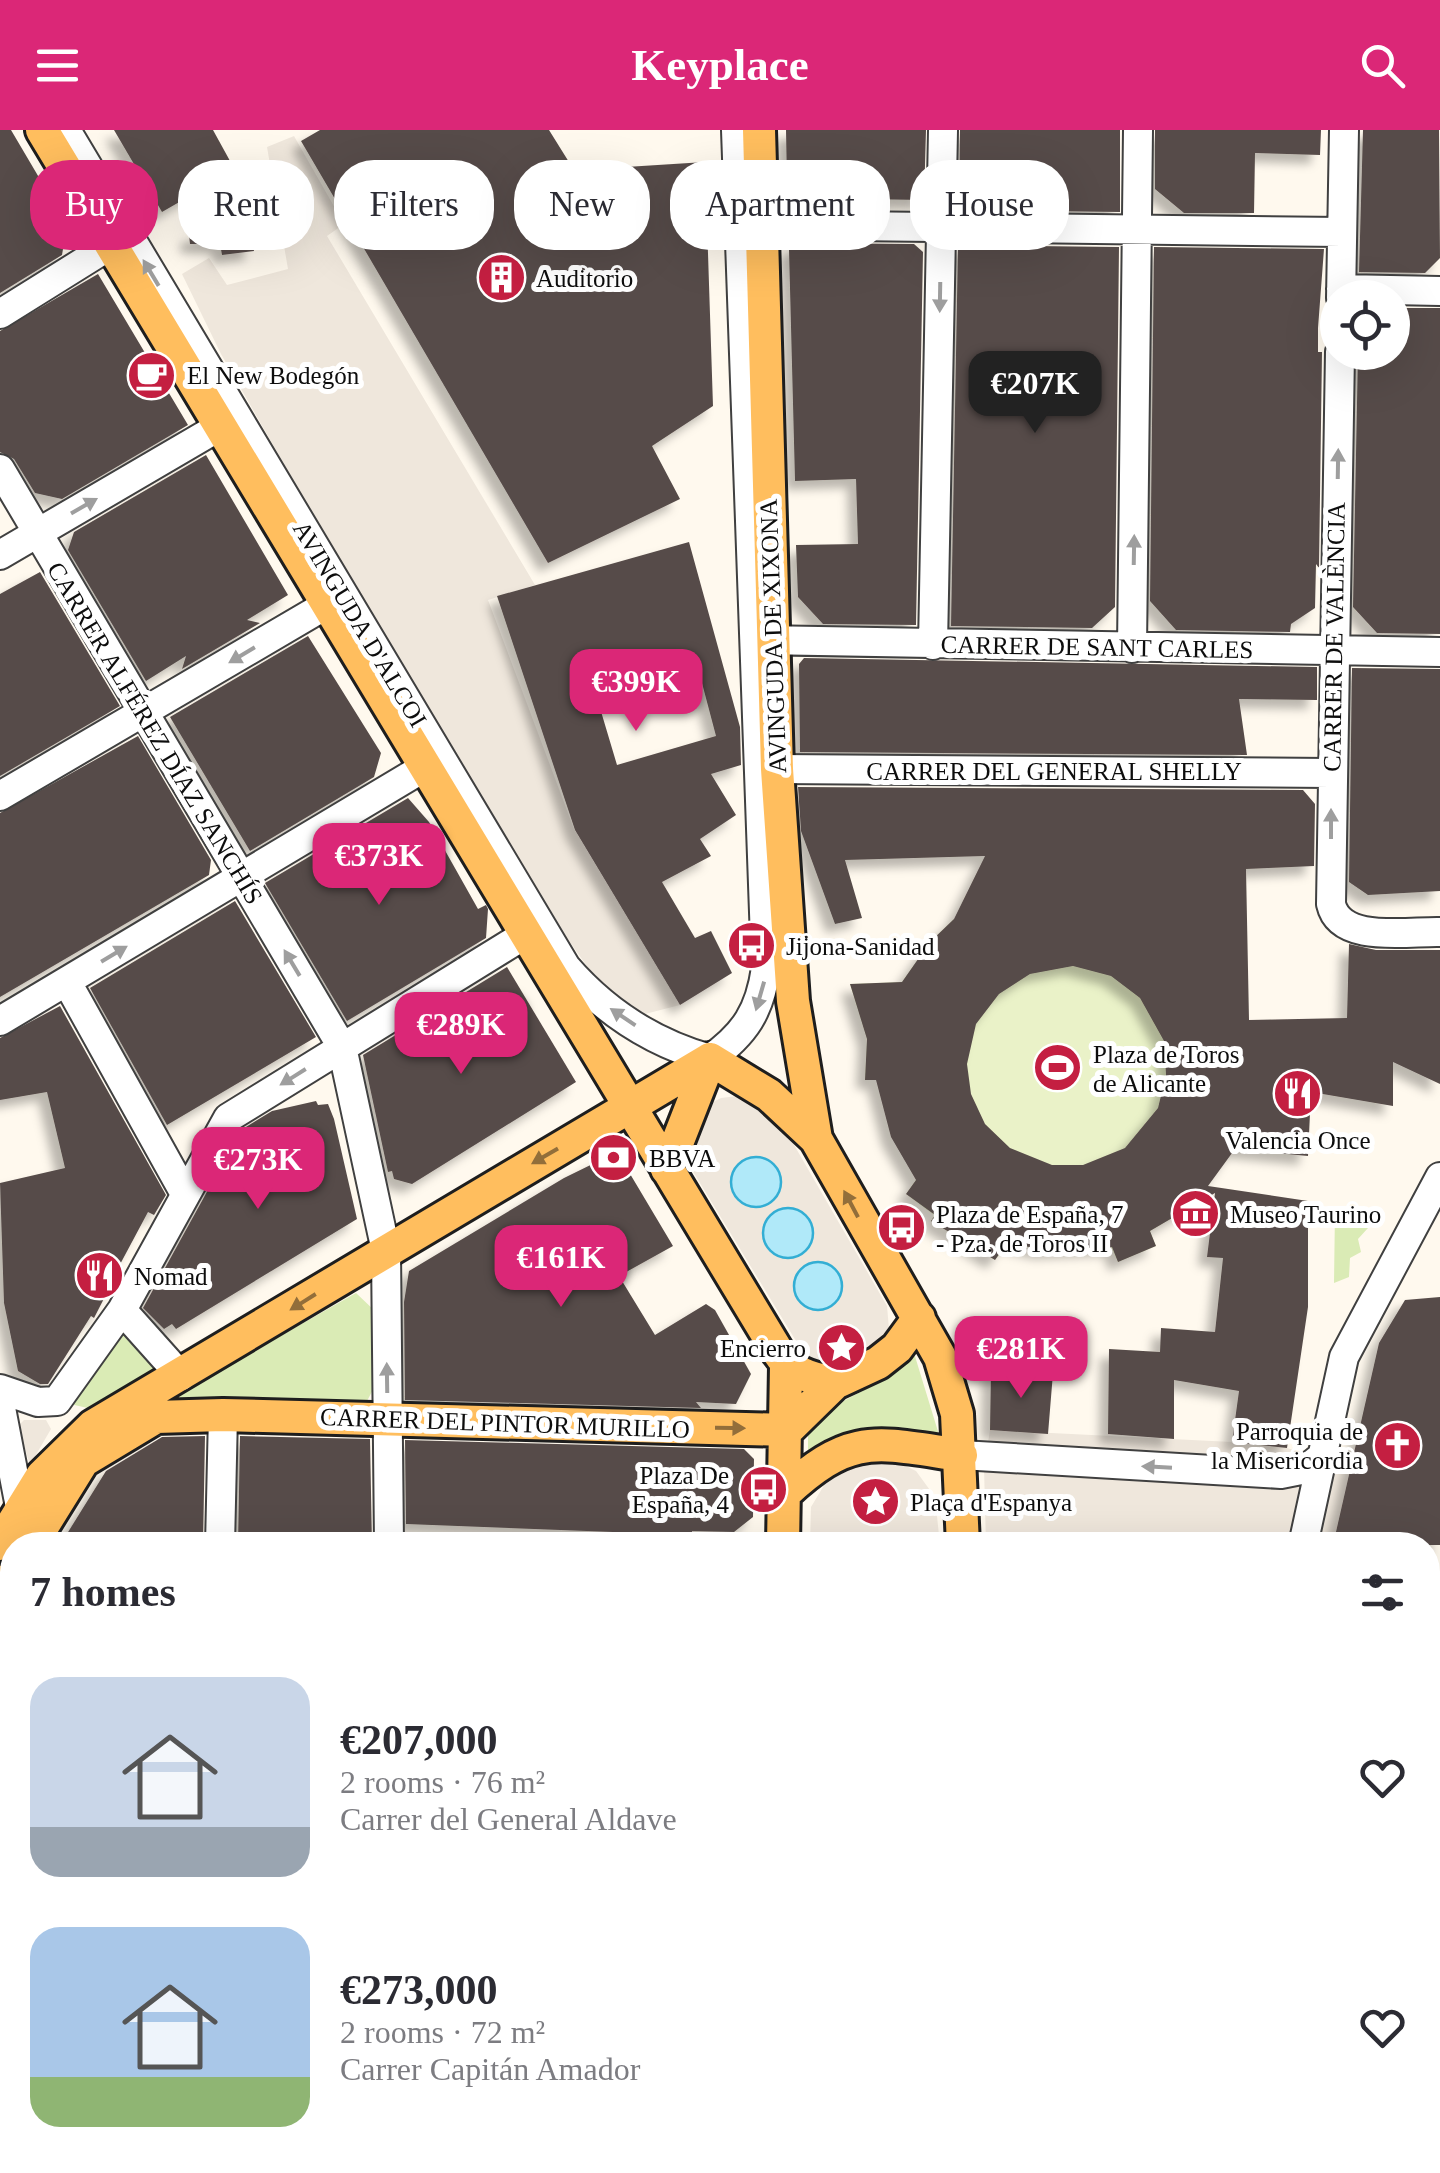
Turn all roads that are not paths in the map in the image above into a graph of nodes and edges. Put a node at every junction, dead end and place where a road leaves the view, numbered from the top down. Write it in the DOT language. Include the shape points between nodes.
graph roads {
  1 [pos="42,130"];
  2 [pos="66,130"];
  3 [pos="736,130"];
  4 [pos="759,130"];
  5 [pos="943,130"];
  6 [pos="1138,130"];
  7 [pos="1344,130"];
  8 [pos="59,160"];
  9 [pos="760,160"];
  10 [pos="942,160"];
  11 [pos="1069,228"];
  12 [pos="1138,229"];
  13 [pos="1342,232"];
  14 [pos="103,250"];
  15 [pos="112,250"];
  16 [pos="761,250"];
  17 [pos="941,250"];
  18 [pos="1341,280"];
  19 [pos="1440,291"];
  20 [pos="1410,292"];
  21 [pos="0,314"];
  22 [pos="1340,370"];
  23 [pos="228,422"];
  24 [pos="0,469"];
  25 [pos="38,533"];
  26 [pos="0,555"];
  27 [pos="326,606"];
  28 [pos="764,641"];
  29 [pos="933,645"];
  30 [pos="1132,648"];
  31 [pos="1336,650"];
  32 [pos="1440,652"];
  33 [pos="143,713"];
  34 [pos="432,762"];
  35 [pos="777,768"];
  36 [pos="1330,773"];
  37 [pos="0,796"];
  38 [pos="240,878"];
  39 [pos="1440,932"];
  40 [pos="526,934"];
  41 [pos="67,982"];
  42 [pos="0,1021"];
  43 [pos="342,1047"];
  44 [pos="710,1060"];
  45 [pos="746,1083"];
  46 [pos="697,1094"];
  47 [pos="630,1107"];
  48 [pos="816,1140"];
  49 [pos="667,1169"];
  50 [pos="1440,1176"];
  51 [pos="185,1194"];
  52 [pos="1432,1206"];
  53 [pos="386,1251"];
  54 [pos="122,1310"];
  55 [pos="919,1318"];
  56 [pos="786,1366"];
  57 [pos="181,1376"];
  58 [pos="835,1383"];
  59 [pos="0,1389"];
  60 [pos="38,1406"];
  61 [pos="0,1407"];
  62 [pos="223,1415"];
  63 [pos="388,1421"];
  64 [pos="93,1426"];
  65 [pos="787,1430"];
  66 [pos="961,1455"];
  67 [pos="1320,1458"];
  68 [pos="1293,1474"];
  69 [pos="785,1493"];
  70 [pos="20,1507"];
  71 [pos="1311,1512"];
  72 [pos="6,1532"];
  73 [pos="39,1532"];
  74 [pos="220,1532"];
  75 [pos="389,1532"];
  76 [pos="783,1532"];
  77 [pos="963,1532"];
  78 [pos="1306,1532"];
  1 -- 8 [label="main road, AVINGUDA D'ALCOI"];
  23 -- 2 [label="street, AVINGUDA D'ALCOI, one-way"];
  3 -- 28 [label="street, AVINGUDA DE XIXONA"];
  4 -- 9 [label="main road, AVINGUDA DE XIXONA"];
  5 -- 10 [label="street"];
  6 -- 12 [label="street"];
  7 -- 13 [label="street"];
  11 -- 12 [label="street"];
  12 -- 13 [label="street"];
  30 -- 12 [label="street, one-way"];
  13 -- 18 [label="street"];
  14 -- 21 [label="street"];
  15 -- 23 [label="main road, AVINGUDA D'ALCOI"];
  16 -- 28 [label="main road, AVINGUDA DE XIXONA"];
  17 -- 29 [label="street, one-way"];
  19 -- 20 [label="street"];
  31 -- 22 [label="street, CARRER DE VALÈNCIA, one-way"];
  25 -- 23 [label="street, one-way"];
  23 -- 27 [label="main road, AVINGUDA D'ALCOI"];
  23 -- 34 [label="street, AVINGUDA D'ALCOI"];
  24 -- 25 [label="street, CARRER ALFÉREZ DÍAZ SANCHÍS"];
  25 -- 26 [label="street"];
  25 -- 33 [label="street, CARRER ALFÉREZ DÍAZ SANCHÍS"];
  27 -- 33 [label="street, one-way"];
  27 -- 34 [label="main road, AVINGUDA D'ALCOI"];
  28 -- 29 [label="street, CARRER DE SANT CARLES"];
  28 -- 35 [label="main road, AVINGUDA DE XIXONA"];
  28 -- 44 [label="street, AVINGUDA DE XIXONA, one-way" via="766,968 753,1018 740,1038"];
  29 -- 30 [label="street, CARRER DE SANT CARLES"];
  30 -- 31 [label="street, CARRER DE SANT CARLES"];
  31 -- 32 [label="street, CARRER DE SANT CARLES"];
  31 -- 36 [label="street, CARRER DE VALÈNCIA"];
  33 -- 37 [label="street"];
  33 -- 38 [label="street, CARRER ALFÉREZ DÍAZ SANCHÍS"];
  34 -- 38 [label="street"];
  34 -- 40 [label="main road, AVINGUDA D'ALCOI"];
  44 -- 34 [label="street, AVINGUDA D'ALCOI, one-way" via="658,1040 590,994"];
  35 -- 36 [label="street, CARRER DEL GENERAL SHELLY"];
  35 -- 48 [label="main road, AVINGUDA DE XIXONA" via="793,1001"];
  39 -- 36 [label="street, CARRER DE VALÈNCIA, one-way" via="1356,930 1338,920 1331,904"];
  41 -- 38 [label="street, one-way"];
  43 -- 38 [label="street, CARRER ALFÉREZ DÍAZ SANCHÍS, one-way"];
  40 -- 43 [label="street"];
  40 -- 47 [label="main road, AVINGUDA D'ALCOI"];
  41 -- 42 [label="street"];
  41 -- 51 [label="street"];
  43 -- 51 [label="street, one-way" via="228,1118"];
  43 -- 53 [label="street, CARRER ALFÉREZ DÍAZ SANCHÍS"];
  44 -- 45 [label="main road"];
  44 -- 46 [label="main road"];
  44 -- 47 [label="main road"];
  45 -- 46 [label="main road"];
  45 -- 48 [label="main road" via="769,1095"];
  46 -- 49 [label="main road"];
  47 -- 49 [label="main road"];
  47 -- 53 [label="main road, one-way"];
  55 -- 48 [label="main road, one-way"];
  49 -- 56 [label="main road"];
  50 -- 52 [label="street"];
  51 -- 54 [label="street"];
  52 -- 67 [label="street" via="1349,1345"];
  53 -- 57 [label="main road, one-way"];
  63 -- 53 [label="street, CARRER ALFÉREZ DÍAZ SANCHÍS, one-way"];
  54 -- 57 [label="street"];
  54 -- 60 [label="street" via="57,1401"];
  55 -- 58 [label="main road" via="897,1348"];
  55 -- 66 [label="main road" via="940,1357"];
  56 -- 58 [label="main road"];
  56 -- 65 [label="main road"];
  57 -- 64 [label="main road"];
  58 -- 65 [label="main road"];
  59 -- 60 [label="street"];
  60 -- 61 [label="street"];
  60 -- 64 [label="street"];
  61 -- 70 [label="street"];
  62 -- 63 [label="main road, CARRER DEL PINTOR MURILLO"];
  62 -- 73 [label="main road, CARRER DEL PINTOR MURILLO" via="156,1417 83,1461"];
  62 -- 74 [label="street"];
  63 -- 65 [label="main road, CARRER DEL PINTOR MURILLO, one-way"];
  63 -- 75 [label="street, CARRER ALFÉREZ DÍAZ SANCHÍS"];
  64 -- 70 [label="main road" via="62,1451"];
  65 -- 69 [label="main road"];
  68 -- 66 [label="street, one-way"];
  66 -- 69 [label="main road" via="868,1444 818,1462"];
  66 -- 77 [label="main road"];
  67 -- 68 [label="street"];
  67 -- 71 [label="street"];
  68 -- 71 [label="street" via="1305,1484"];
  69 -- 76 [label="main road"];
  70 -- 72 [label="main road"];
  71 -- 78 [label="street"];
}
